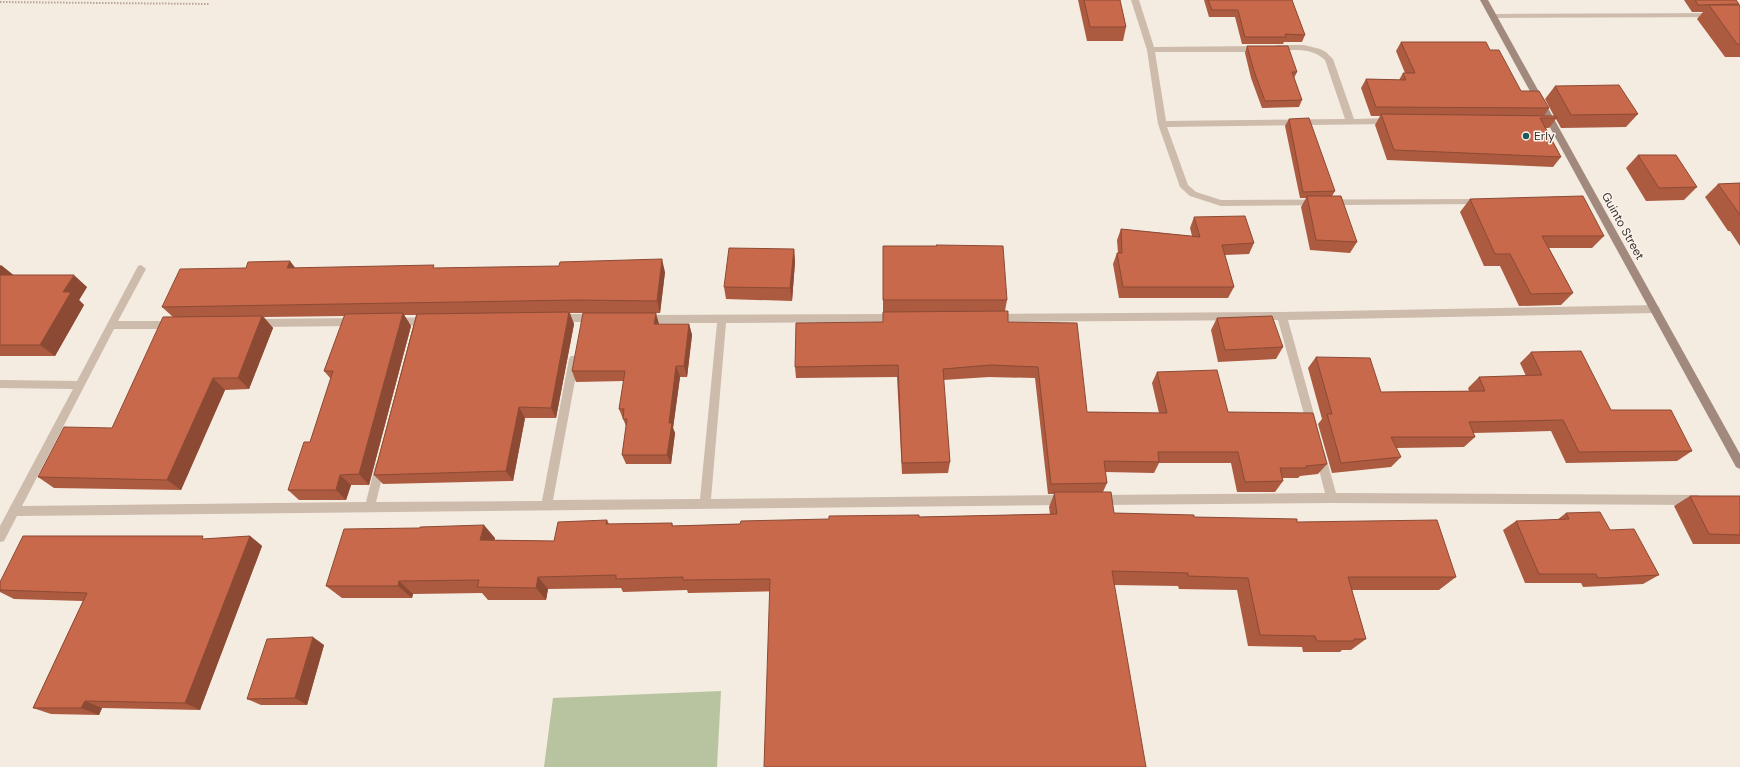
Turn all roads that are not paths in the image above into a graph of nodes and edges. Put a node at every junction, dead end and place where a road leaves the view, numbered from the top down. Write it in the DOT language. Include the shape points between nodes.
graph roads {
  1 [pos="1135,0"];
  2 [pos="1484,0"];
  3 [pos="1493,16"];
  4 [pos="1740,16"];
  5 [pos="1151,50"];
  6 [pos="1350,120"];
  7 [pos="1397,121"];
  8 [pos="1162,124"];
  9 [pos="1492,202"];
  10 [pos="141,269"];
  11 [pos="1655,309"];
  12 [pos="1282,316"];
  13 [pos="605,318"];
  14 [pos="636,318"];
  15 [pos="903,318"];
  16 [pos="982,318"];
  17 [pos="551,319"];
  18 [pos="722,319"];
  19 [pos="443,321"];
  20 [pos="364,322"];
  21 [pos="388,322"];
  22 [pos="182,324"];
  23 [pos="245,324"];
  24 [pos="111,325"];
  25 [pos="576,349"];
  26 [pos="0,384"];
  27 [pos="79,385"];
  28 [pos="382,460"];
  29 [pos="1740,464"];
  30 [pos="1332,498"];
  31 [pos="1708,500"];
  32 [pos="705,503"];
  33 [pos="547,504"];
  34 [pos="370,506"];
  35 [pos="14,511"];
  36 [pos="0,537"];
  1 -- 5 [label="street"];
  2 -- 3 [label="street, Guinto Street"];
  3 -- 4 [label="street"];
  3 -- 11 [label="street, Guinto Street" via="1591,202"];
  5 -- 6 [label="street" via="1318,50 1329,59"];
  5 -- 8 [label="street"];
  6 -- 7 [label="street"];
  6 -- 8 [label="street"];
  8 -- 9 [label="street" via="1184,187 1193,194 1221,203"];
  10 -- 24 [label="street"];
  11 -- 12 [label="street"];
  11 -- 29 [label="street, Guinto Street"];
  12 -- 16 [label="street"];
  12 -- 30 [label="street"];
  13 -- 17 [label="street" via="582,322"];
  14 -- 18 [label="street"];
  15 -- 18 [label="street"];
  18 -- 32 [label="street"];
  19 -- 21 [label="street" via="418,325"];
  20 -- 23 [label="street"];
  22 -- 24 [label="street"];
  24 -- 27 [label="street"];
  25 -- 33 [label="street"];
  26 -- 27 [label="street"];
  27 -- 35 [label="street"];
  28 -- 34 [label="street"];
  30 -- 31 [label="street"];
  30 -- 32 [label="street"];
  32 -- 33 [label="street"];
  33 -- 34 [label="street"];
  34 -- 35 [label="street"];
  35 -- 36 [label="street"];
}
